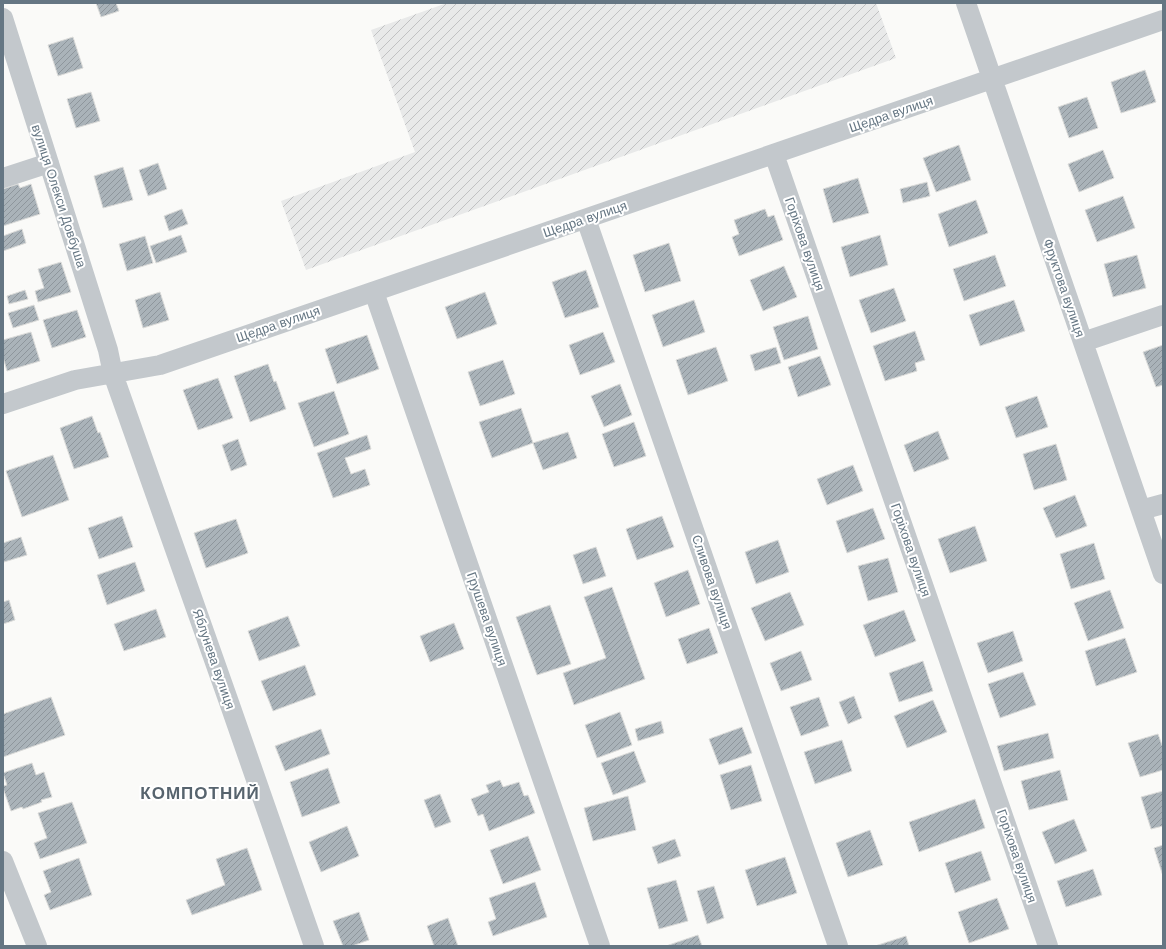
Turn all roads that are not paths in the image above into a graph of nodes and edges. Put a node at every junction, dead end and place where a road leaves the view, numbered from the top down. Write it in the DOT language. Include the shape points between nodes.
graph roads {
  1 [pos="966,3"];
  2 [pos="3,18"];
  3 [pos="1163,20"];
  4 [pos="992,79"];
  5 [pos="774,154"];
  6 [pos="49,163"];
  7 [pos="3,178"];
  8 [pos="586,219"];
  9 [pos="374,292"];
  10 [pos="1163,315"];
  11 [pos="1083,342"];
  12 [pos="113,374"];
  13 [pos="3,404"];
  14 [pos="1163,504"];
  15 [pos="1141,510"];
  16 [pos="1163,574"];
  17 [pos="3,861"];
  18 [pos="37,946"];
  19 [pos="314,946"];
  20 [pos="600,946"];
  21 [pos="838,946"];
  22 [pos="1048,946"];
  1 -- 4 [label="street, Фруктова вулиця"];
  2 -- 6 [label="street, вулиця Олекси Довбуша"];
  3 -- 4 [label="street, Щедра вулиця"];
  4 -- 5 [label="street, Щедра вулиця"];
  4 -- 11 [label="street, Фруктова вулиця"];
  5 -- 8 [label="street, Щедра вулиця"];
  5 -- 22 [label="street, Горіхова вулиця"];
  6 -- 7 [label="street"];
  6 -- 12 [label="street, вулиця Олекси Довбуша" via="108,350"];
  8 -- 9 [label="street, Щедра вулиця"];
  8 -- 21 [label="street, Сливова вулиця"];
  9 -- 12 [label="street, Щедра вулиця" via="160,365"];
  9 -- 20 [label="street, Грушева вулиця"];
  10 -- 11 [label="street"];
  11 -- 15 [label="street, Фруктова вулиця"];
  12 -- 13 [label="street, Щедра вулиця" via="75,380"];
  12 -- 19 [label="street, Яблунева вулиця"];
  14 -- 15 [label="street"];
  15 -- 16 [label="street, Фруктова вулиця"];
  17 -- 18 [label="street"];
}
